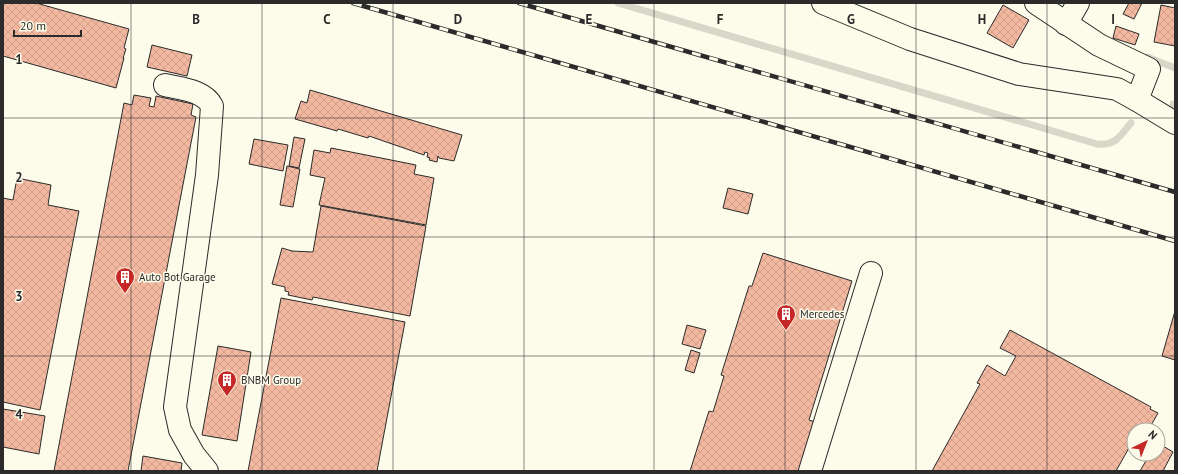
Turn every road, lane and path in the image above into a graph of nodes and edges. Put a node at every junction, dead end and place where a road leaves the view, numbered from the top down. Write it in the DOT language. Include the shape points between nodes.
graph roads {
  1 [pos="823,3"];
  2 [pos="1036,3"];
  3 [pos="1078,3"];
  4 [pos="1066,24"];
  5 [pos="165,85"];
  6 [pos="1137,100"];
  7 [pos="1175,123"];
  8 [pos="871,273"];
  9 [pos="207,471"];
  10 [pos="810,471"];
  1 -- 6 [label="street" via="910,39 1019,74 1117,90"];
  2 -- 4 [label="street"];
  3 -- 4 [label="street"];
  4 -- 6 [label="street" via="1099,45 1149,69"];
  5 -- 9 [label="street" via="201,94 209,99 212,106 207,175 175,407 180,430 194,455"];
  6 -- 7 [label="street"];
  8 -- 10 [label="street"];
}
